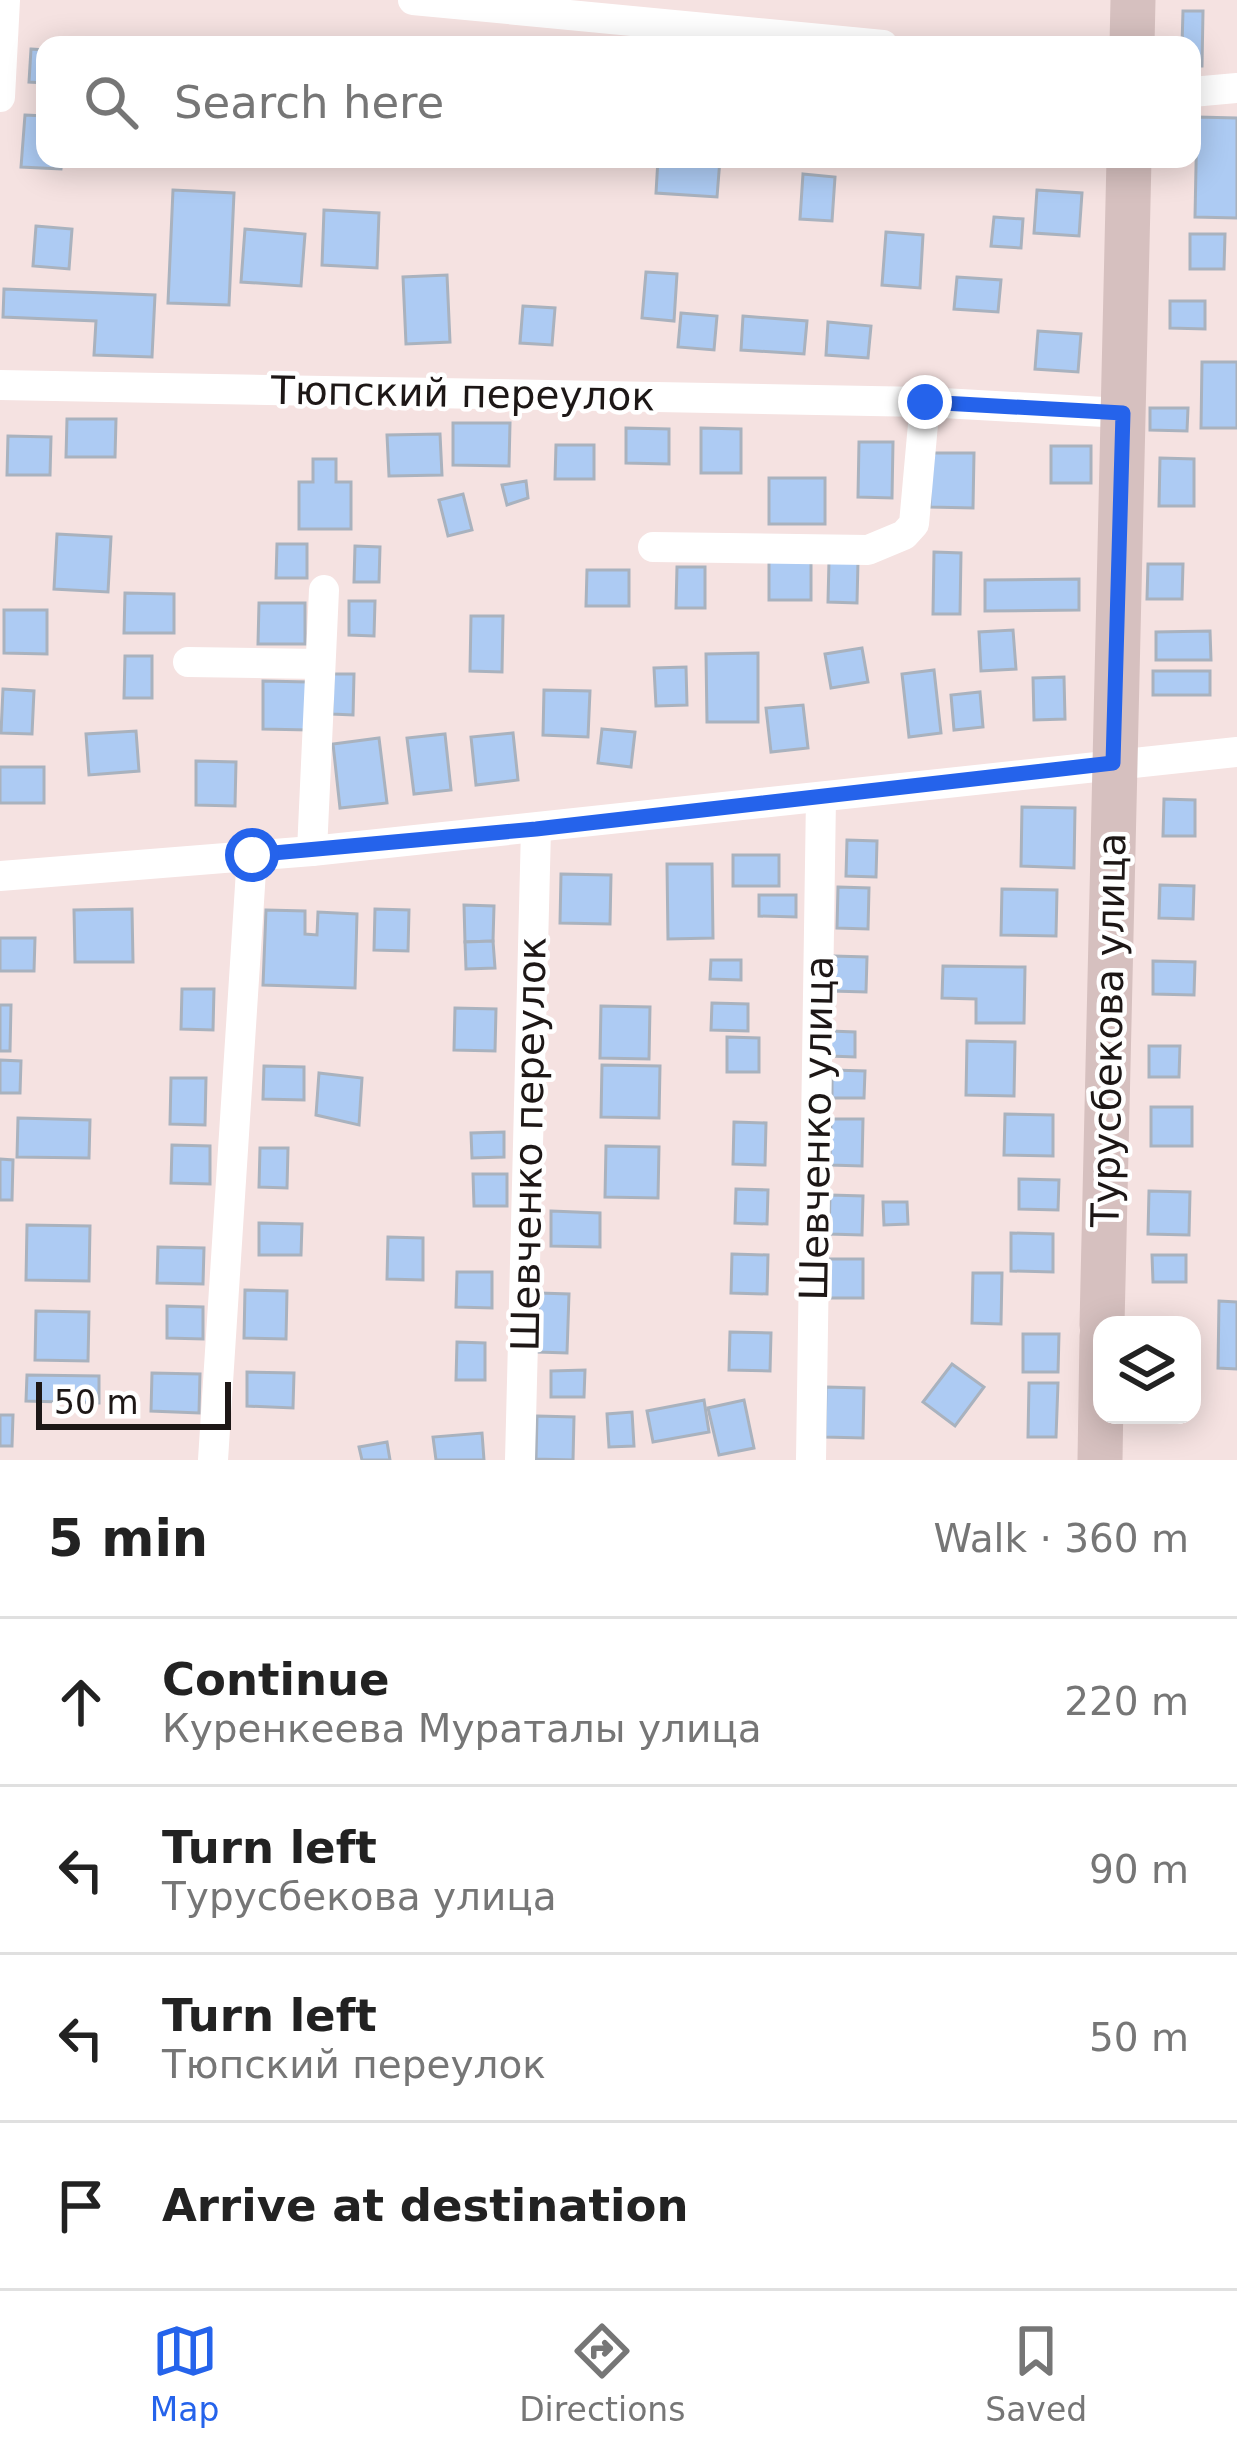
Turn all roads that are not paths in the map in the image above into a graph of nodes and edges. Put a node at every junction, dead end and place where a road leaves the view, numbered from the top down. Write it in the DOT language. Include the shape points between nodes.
graph roads {
  1 [pos="5,0"];
  2 [pos="412,0"];
  3 [pos="1133,0"];
  4 [pos="789,36"];
  5 [pos="1132,36"];
  6 [pos="1237,88"];
  7 [pos="1201,91"];
  8 [pos="0,97"];
  9 [pos="1129,168"];
  10 [pos="0,385"];
  11 [pos="925,402"];
  12 [pos="1123,413"];
  13 [pos="653,548"];
  14 [pos="324,590"];
  15 [pos="188,662"];
  16 [pos="320,664"];
  17 [pos="1237,752"];
  18 [pos="1113,763"];
  19 [pos="821,797"];
  20 [pos="536,829"];
  21 [pos="312,851"];
  22 [pos="252,855"];
  23 [pos="0,876"];
  24 [pos="1102,1316"];
  25 [pos="1101,1424"];
  26 [pos="213,1460"];
  27 [pos="520,1460"];
  28 [pos="811,1460"];
  29 [pos="1100,1460"];
  1 -- 8 [label="street"];
  2 -- 4 [label="street"];
  3 -- 5 [label="street"];
  6 -- 7 [label="street"];
  9 -- 12 [label="street, Турусбекова улица"];
  10 -- 11 [label="street, Тюпский переулок"];
  11 -- 12 [label="street, Тюпский переулок"];
  11 -- 13 [label="street" via="914,524 904,535 868,550"];
  12 -- 18 [label="street, Турусбекова улица"];
  14 -- 16 [label="street"];
  15 -- 16 [label="street"];
  16 -- 21 [label="street"];
  17 -- 18 [label="street"];
  18 -- 19 [label="street"];
  18 -- 24 [label="street, Турусбекова улица"];
  19 -- 20 [label="street"];
  19 -- 28 [label="street, Шевченко улица"];
  20 -- 21 [label="street"];
  20 -- 27 [label="street, Шевченко переулок"];
  21 -- 22 [label="street"];
  22 -- 23 [label="street"];
  22 -- 26 [label="street"];
  25 -- 29 [label="street"];
}
